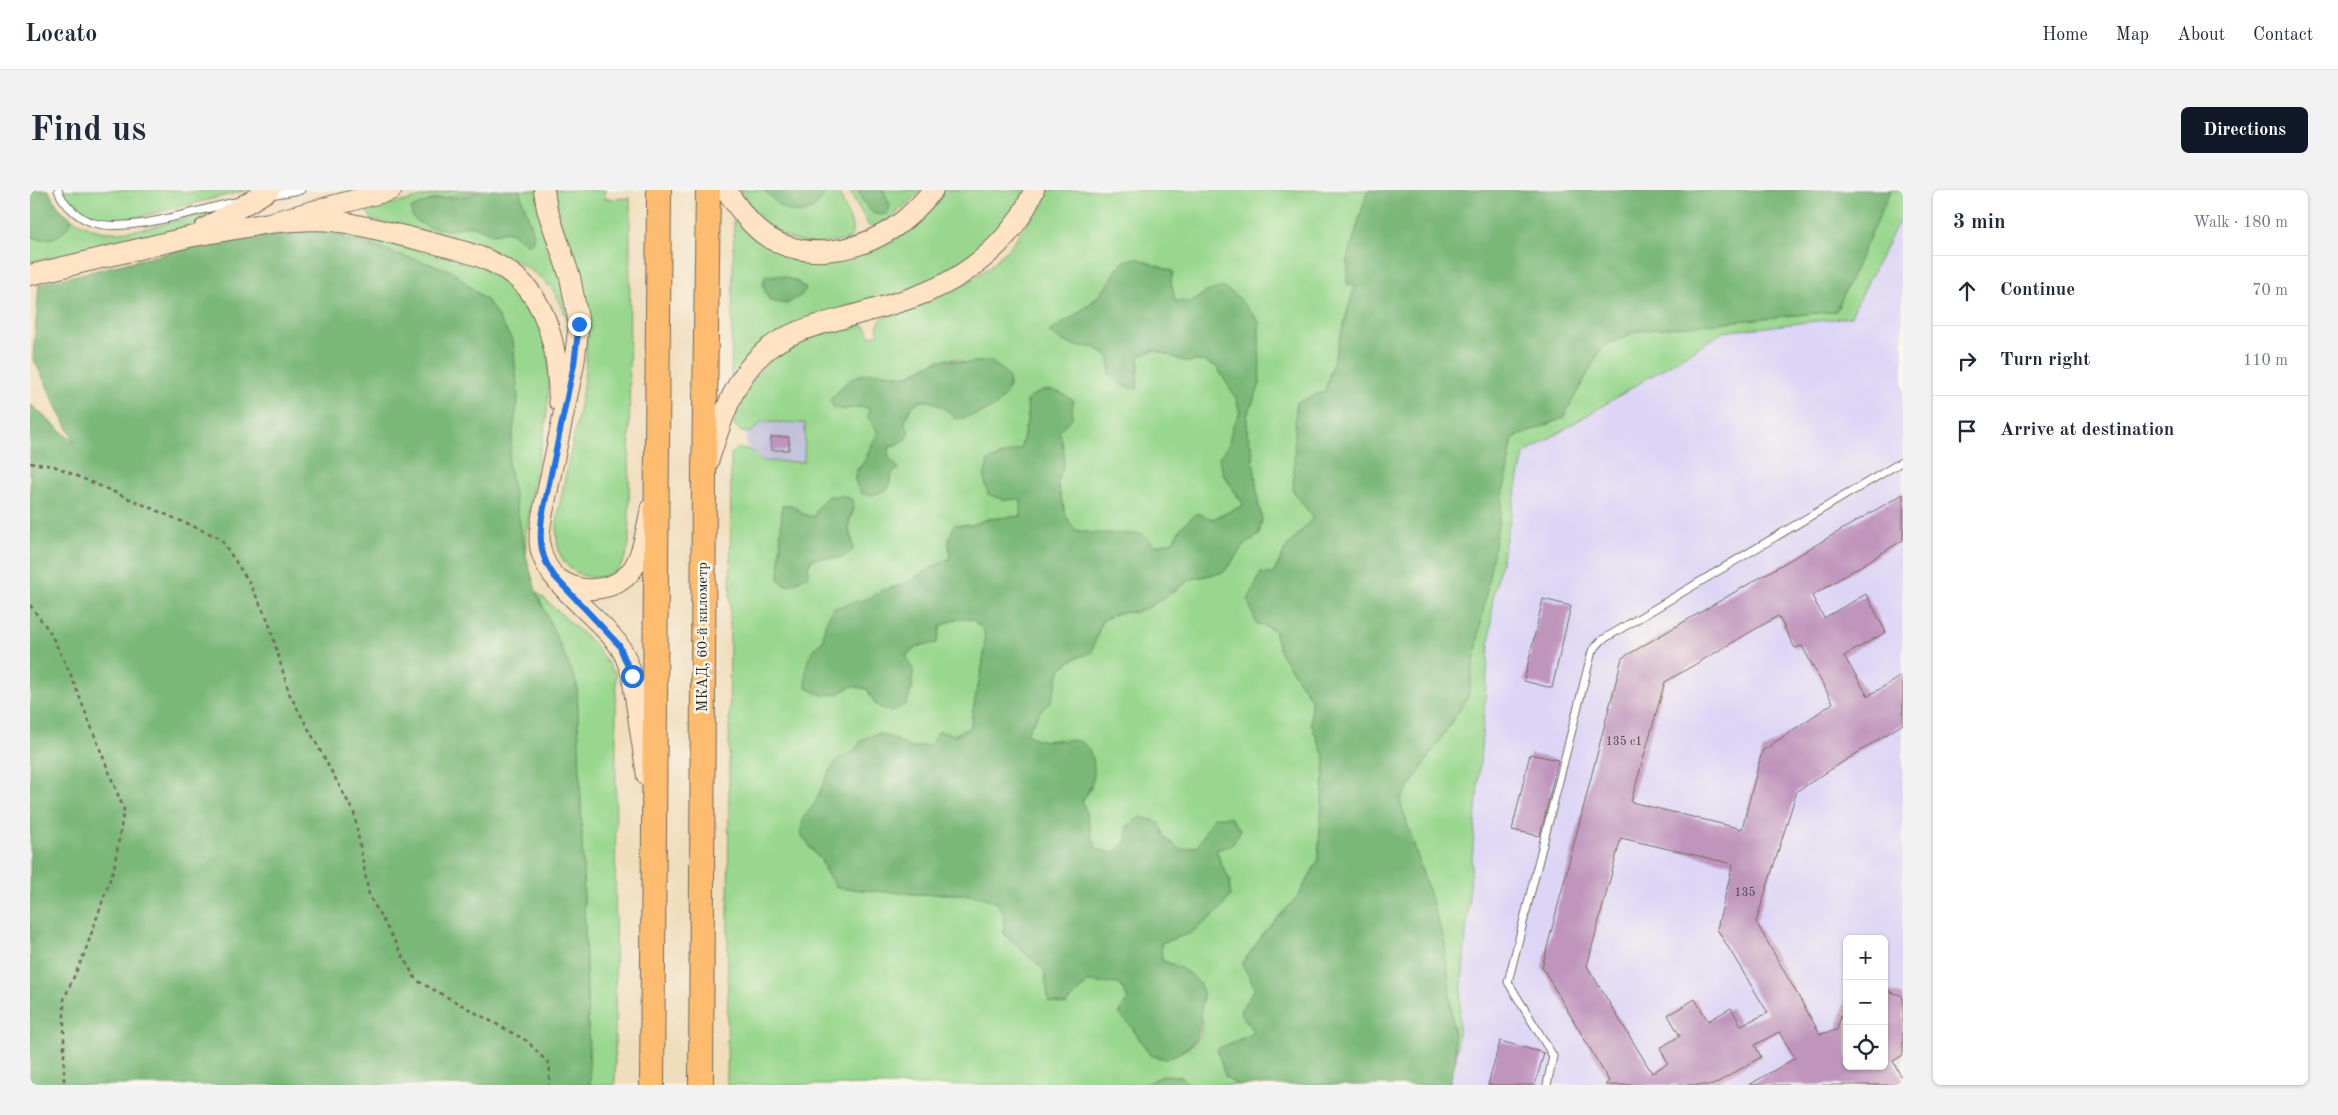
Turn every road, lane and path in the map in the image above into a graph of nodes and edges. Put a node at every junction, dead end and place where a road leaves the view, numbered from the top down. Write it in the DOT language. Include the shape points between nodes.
graph roads {
  1 [pos="58,190"];
  2 [pos="301,190"];
  3 [pos="344,190"];
  4 [pos="391,190"];
  5 [pos="544,190"];
  6 [pos="659,190"];
  7 [pos="708,190"];
  8 [pos="726,190"];
  9 [pos="933,190"];
  10 [pos="1034,190"];
  11 [pos="265,193"];
  12 [pos="269,223"];
  13 [pos="189,237"];
  14 [pos="30,275"];
  15 [pos="559,429"];
  16 [pos="1903,461"];
  17 [pos="30,463"];
  18 [pos="704,476"];
  19 [pos="656,490"];
  20 [pos="555,577"];
  21 [pos="30,605"];
  22 [pos="654,824"];
  23 [pos="64,1085"];
  24 [pos="549,1085"];
  25 [pos="652,1085"];
  26 [pos="701,1085"];
  27 [pos="1547,1085"];
  1 -- 11 [label="lane" via="61,200 79,215 93,223 118,226 158,220"];
  2 -- 11 [label="lane"];
  3 -- 13 [label="main road"];
  4 -- 12 [label="main road"];
  5 -- 15 [label="main road" via="570,277 579,324 574,364"];
  6 -- 19 [label="highway"];
  7 -- 18 [label="highway, МКАД, 60-й километр"];
  8 -- 9 [label="main road" via="752,225 768,238 806,251 826,251 866,242 886,233 903,221"];
  10 -- 18 [label="main road" via="1006,234 973,266 951,281 892,304 800,330 763,352 737,386 725,411"];
  11 -- 13 [label="main road"];
  12 -- 13 [label="main road"];
  12 -- 15 [label="main road" via="305,220 375,229 459,250 514,275 540,306 556,354"];
  13 -- 14 [label="main road"];
  15 -- 20 [label="main road" via="539,538 546,565"];
  16 -- 27 [label="lane" via="1602,640 1592,651 1508,982 1553,1056"];
  17 -- 24 [label="path" via="54,466 220,538 264,612 290,693 354,813 369,895 416,980 527,1041 550,1065"];
  18 -- 26 [label="highway, МКАД, 60-й километр"];
  19 -- 20 [label="main road" via="640,553 634,569 625,580 596,589 567,585"];
  19 -- 22 [label="highway"];
  20 -- 22 [label="main road" via="605,628 627,660"];
  21 -- 23 [label="path" via="50,632 70,673 124,810 114,868 86,952 64,999"];
  22 -- 25 [label="highway"];
}
